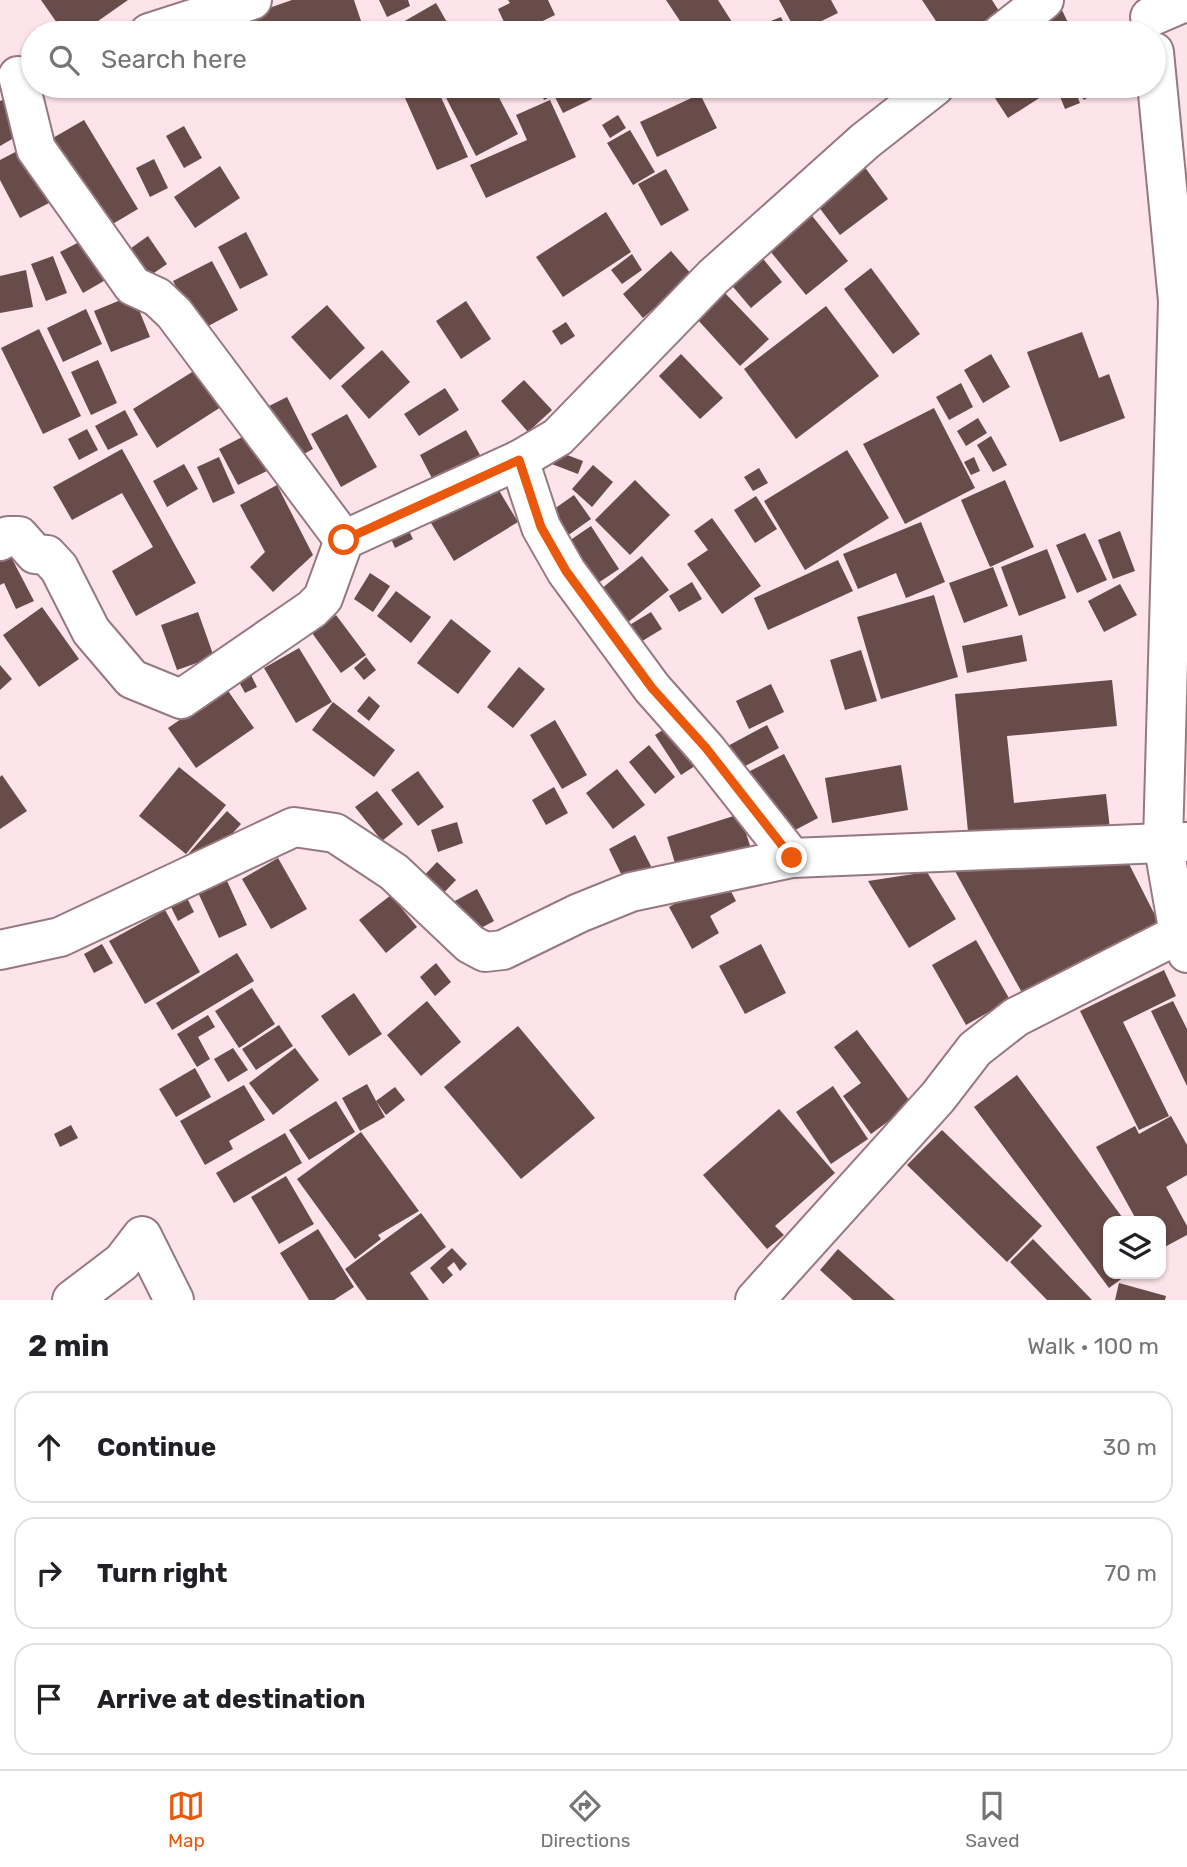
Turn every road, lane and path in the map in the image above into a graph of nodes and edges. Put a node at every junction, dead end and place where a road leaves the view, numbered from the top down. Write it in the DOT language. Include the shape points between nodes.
graph roads {
  1 [pos="252,0"];
  2 [pos="1044,0"];
  3 [pos="1187,1"];
  4 [pos="186,21"];
  5 [pos="1017,21"];
  6 [pos="1156,21"];
  7 [pos="23,98"];
  8 [pos="920,98"];
  9 [pos="1159,98"];
  10 [pos="1182,298"];
  11 [pos="519,460"];
  12 [pos="344,540"];
  13 [pos="0,541"];
  14 [pos="1175,842"];
  15 [pos="792,858"];
  16 [pos="1183,944"];
  17 [pos="0,950"];
  18 [pos="72,1300"];
  19 [pos="174,1300"];
  20 [pos="755,1300"];
  1 -- 4 [label="street"];
  2 -- 5 [label="street"];
  3 -- 6 [label="street"];
  7 -- 12 [label="street" via="37,149 133,286 158,297 174,313"];
  8 -- 11 [label="street" via="713,277 558,437"];
  9 -- 10 [label="street"];
  10 -- 14 [label="street"];
  11 -- 12 [label="street"];
  11 -- 15 [label="street" via="541,527 566,571 652,688 706,748"];
  12 -- 13 [label="street" via="323,598 312,609 181,699 132,679 91,631 59,568 47,555 35,554 19,536"];
  14 -- 15 [label="street"];
  14 -- 16 [label="street"];
  15 -- 17 [label="street" via="631,892 503,950 485,952 470,944 394,872 335,833 294,827 60,937"];
  16 -- 20 [label="street" via="1016,1017 975,1049 938,1097"];
  18 -- 19 [label="street" via="122,1262 142,1236"];
}
